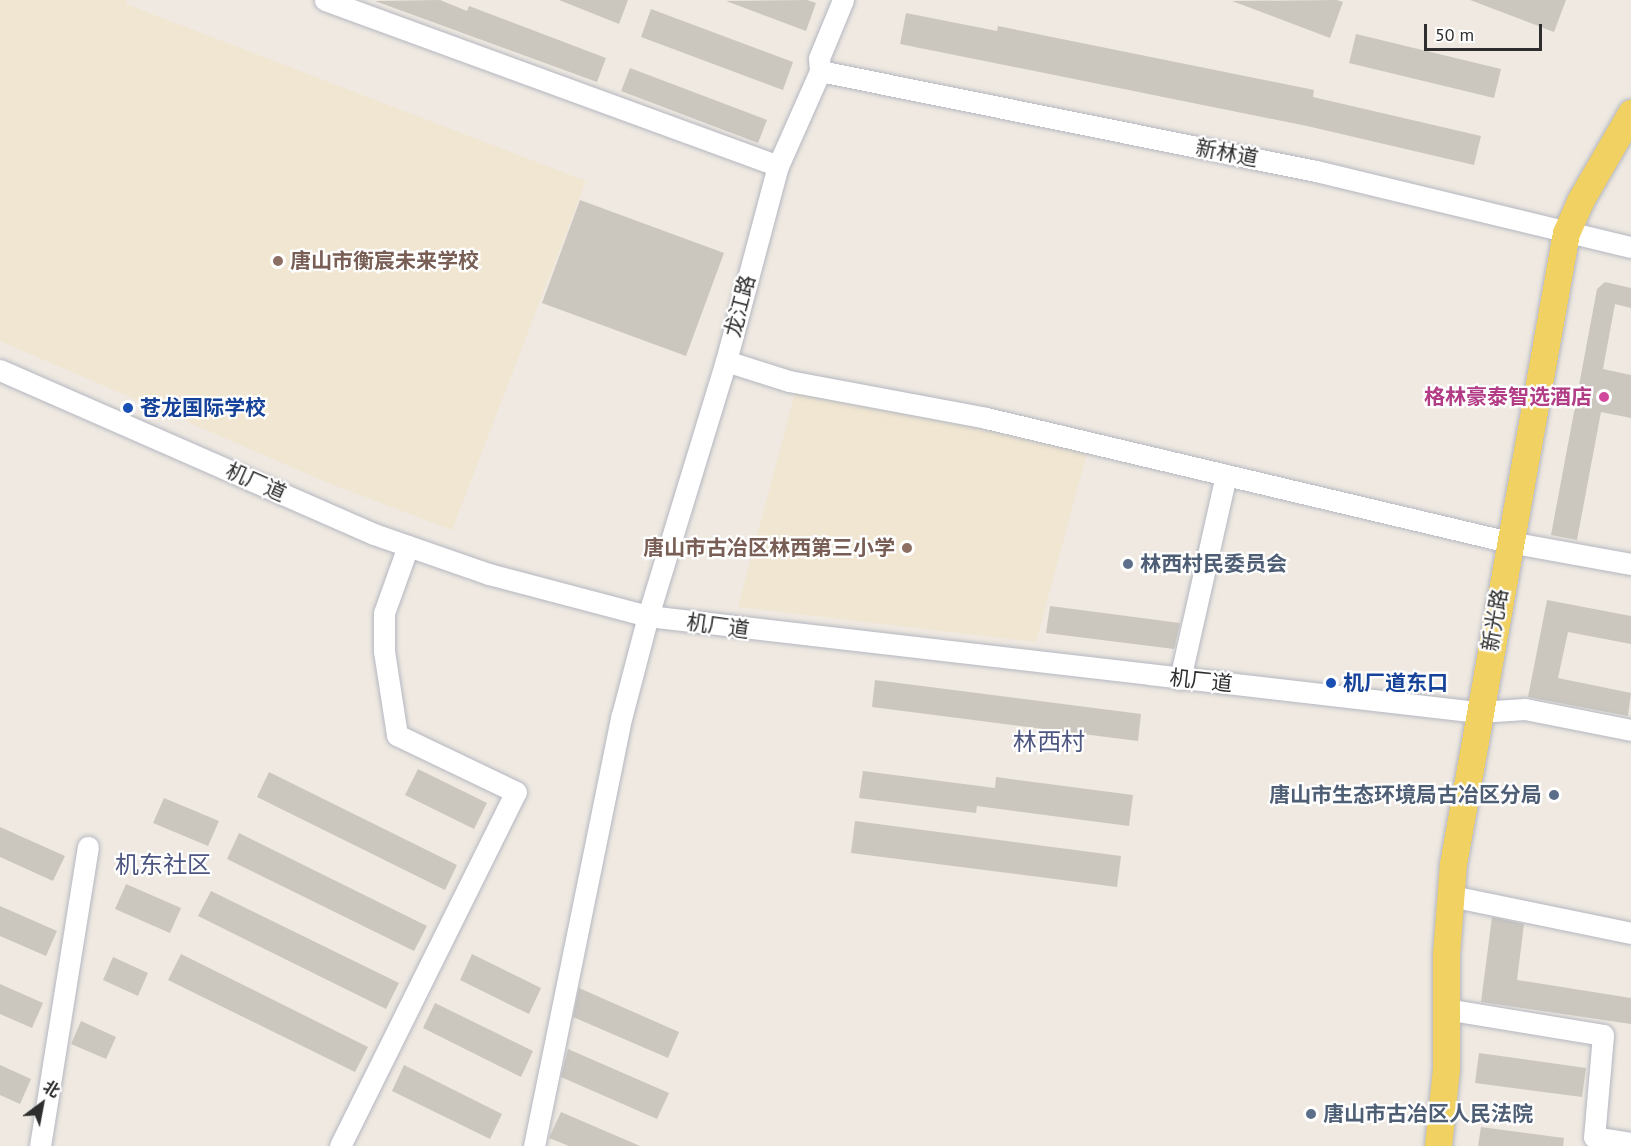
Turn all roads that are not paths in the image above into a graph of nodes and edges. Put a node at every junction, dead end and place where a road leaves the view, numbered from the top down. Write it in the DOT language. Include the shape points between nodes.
graph roads {
  1 [pos="325,0"];
  2 [pos="843,0"];
  3 [pos="820,71"];
  4 [pos="1631,113"];
  5 [pos="778,166"];
  6 [pos="1566,233"];
  7 [pos="1631,247"];
  8 [pos="726,361"];
  9 [pos="0,370"];
  10 [pos="1226,475"];
  11 [pos="1509,542"];
  12 [pos="408,546"];
  13 [pos="1631,564"];
  14 [pos="648,616"];
  15 [pos="1180,679"];
  16 [pos="1478,712"];
  17 [pos="1631,730"];
  18 [pos="88,847"];
  19 [pos="1451,896"];
  20 [pos="1631,933"];
  21 [pos="1446,1010"];
  22 [pos="1631,1143"];
  23 [pos="40,1146"];
  24 [pos="340,1146"];
  25 [pos="534,1146"];
  26 [pos="1438,1146"];
  1 -- 5 [label="street"];
  2 -- 3 [label="street, 龙江路" via="819,58"];
  3 -- 5 [label="street, 龙江路"];
  3 -- 6 [label="street, 新林道" via="1317,171"];
  4 -- 6 [label="main road, 新光路"];
  5 -- 8 [label="street, 龙江路"];
  6 -- 7 [label="street, 新林道"];
  6 -- 11 [label="main road, 新光路"];
  8 -- 10 [label="street" via="789,381 986,418"];
  8 -- 14 [label="street, 龙江路"];
  9 -- 12 [label="street, 机厂道"];
  10 -- 11 [label="street"];
  10 -- 15 [label="street"];
  11 -- 13 [label="street"];
  11 -- 16 [label="main road, 新光路"];
  12 -- 14 [label="street, 机厂道" via="489,574"];
  12 -- 24 [label="street" via="384,613 384,651 397,735 516,792"];
  14 -- 15 [label="street, 机厂道"];
  14 -- 25 [label="street, 龙江路" via="622,715"];
  15 -- 16 [label="street, 机厂道"];
  16 -- 17 [label="street, 机厂道" via="1525,710"];
  16 -- 19 [label="main road, 新光路"];
  18 -- 23 [label="street"];
  19 -- 20 [label="street"];
  19 -- 21 [label="main road, 新光路"];
  21 -- 22 [label="street" via="1603,1035 1594,1137"];
  21 -- 26 [label="main road, 新光路" via="1446,1069"];
}
